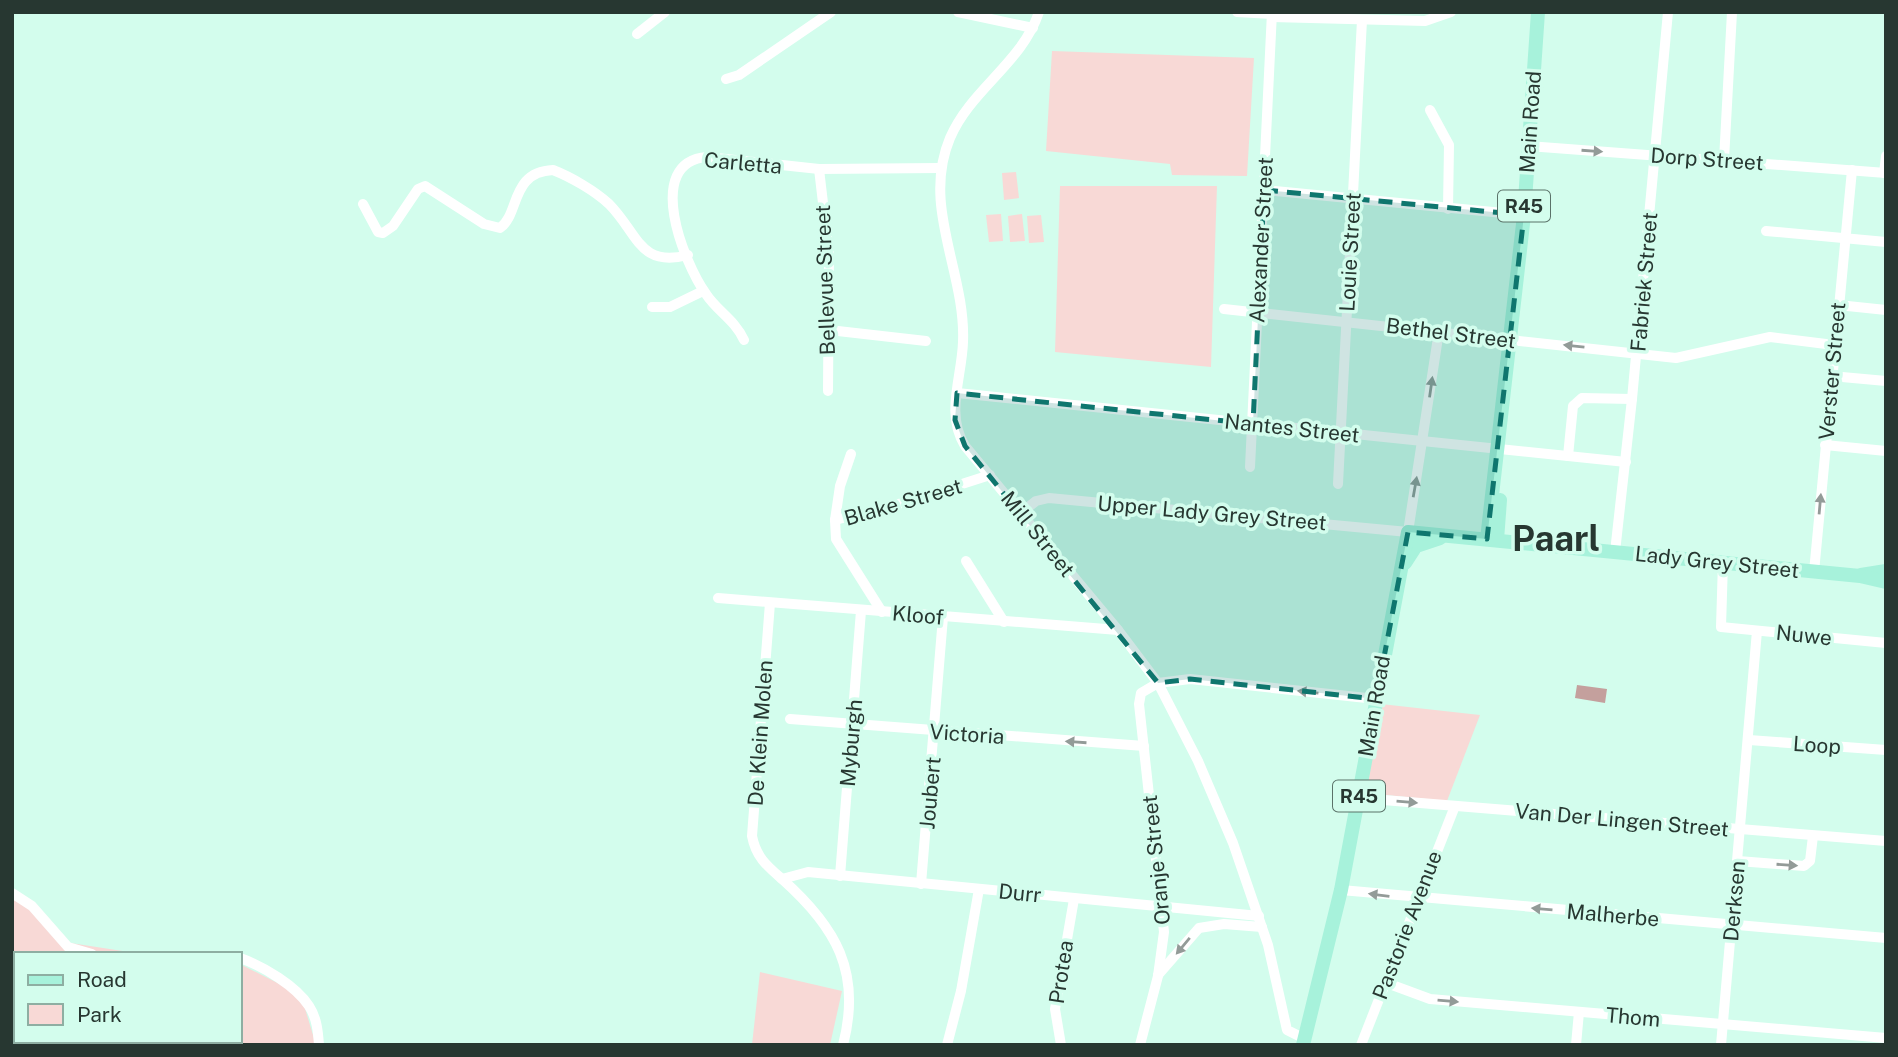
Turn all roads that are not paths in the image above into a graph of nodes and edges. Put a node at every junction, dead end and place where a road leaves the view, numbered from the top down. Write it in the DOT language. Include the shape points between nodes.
graph roads {
  1 [pos="666,12"];
  2 [pos="831,12"];
  3 [pos="958,12"];
  4 [pos="1040,12"];
  5 [pos="1237,12"];
  6 [pos="1538,12"];
  7 [pos="1668,12"];
  8 [pos="1732,12"];
  9 [pos="1445,14"];
  10 [pos="1272,15"];
  11 [pos="1362,20"];
  12 [pos="1033,28"];
  13 [pos="637,34"];
  14 [pos="726,79"];
  15 [pos="1430,110"];
  16 [pos="1528,146"];
  17 [pos="1656,156"];
  18 [pos="1886,156"];
  19 [pos="1724,160"];
  20 [pos="940,168"];
  21 [pos="819,169"];
  22 [pos="1852,170"];
  23 [pos="1885,173"];
  24 [pos="1264,190"];
  25 [pos="1353,200"];
  26 [pos="363,204"];
  27 [pos="1448,209"];
  28 [pos="1524,215"];
  29 [pos="1766,231"];
  30 [pos="1845,238"];
  31 [pos="1886,242"];
  32 [pos="688,255"];
  33 [pos="703,291"];
  34 [pos="1838,305"];
  35 [pos="652,307"];
  36 [pos="1224,309"];
  37 [pos="1886,310"];
  38 [pos="1258,312"];
  39 [pos="1346,321"];
  40 [pos="829,330"];
  41 [pos="1439,331"];
  42 [pos="744,340"];
  43 [pos="1511,340"];
  44 [pos="926,341"];
  45 [pos="1834,345"];
  46 [pos="1637,354"];
  47 [pos="1831,376"];
  48 [pos="1886,381"];
  49 [pos="828,391"];
  50 [pos="957,393"];
  51 [pos="1632,399"];
  52 [pos="1253,424"];
  53 [pos="1341,432"];
  54 [pos="1423,443"];
  55 [pos="1500,446"];
  56 [pos="1825,446"];
  57 [pos="1886,451"];
  58 [pos="850,454"];
  59 [pos="1569,456"];
  60 [pos="1626,461"];
  61 [pos="1250,467"];
  62 [pos="990,475"];
  63 [pos="1338,484"];
  64 [pos="1021,513"];
  65 [pos="835,520"];
  66 [pos="1408,531"];
  67 [pos="1452,536"];
  68 [pos="1492,540"];
  69 [pos="1615,552"];
  70 [pos="966,561"];
  71 [pos="1723,562"];
  72 [pos="1886,571"];
  73 [pos="1814,572"];
  74 [pos="1400,575"];
  75 [pos="1860,576"];
  76 [pos="1886,582"];
  77 [pos="718,598"];
  78 [pos="769,603"];
  79 [pos="862,611"];
  80 [pos="882,612"];
  81 [pos="943,617"];
  82 [pos="1004,622"];
  83 [pos="1118,630"];
  84 [pos="1757,631"];
  85 [pos="1886,643"];
  86 [pos="1158,683"];
  87 [pos="1376,699"];
  88 [pos="790,719"];
  89 [pos="853,724"];
  90 [pos="935,732"];
  91 [pos="1749,740"];
  92 [pos="1144,746"];
  93 [pos="1886,750"];
  94 [pos="1359,798"];
  95 [pos="1455,806"];
  96 [pos="1741,829"];
  97 [pos="1813,836"];
  98 [pos="1886,841"];
  99 [pos="1738,861"];
  100 [pos="840,876"];
  101 [pos="782,879"];
  102 [pos="921,884"];
  103 [pos="979,890"];
  104 [pos="1341,890"];
  105 [pos="12,893"];
  106 [pos="1074,899"];
  107 [pos="1416,899"];
  108 [pos="1163,907"];
  109 [pos="1260,922"];
  110 [pos="1732,925"];
  111 [pos="1886,938"];
  112 [pos="85,952"];
  113 [pos="242,959"];
  114 [pos="1158,976"];
  115 [pos="1384,982"];
  116 [pos="1578,1012"];
  117 [pos="1722,1025"];
  118 [pos="1886,1038"];
  119 [pos="1304,1042"];
  120 [pos="319,1045"];
  121 [pos="843,1045"];
  122 [pos="947,1045"];
  123 [pos="1061,1045"];
  124 [pos="1140,1045"];
  125 [pos="1361,1045"];
  126 [pos="1576,1045"];
  127 [pos="1721,1045"];
  1 -- 13 [label="street"];
  2 -- 14 [label="street" via="739,75"];
  3 -- 12 [label="street"];
  4 -- 12 [label="street, Mill Street"];
  5 -- 10 [label="street"];
  6 -- 16 [label="main road, Main Road / R45"];
  7 -- 17 [label="street, Fabriek Street"];
  8 -- 19 [label="street"];
  9 -- 11 [label="street" via="1425,22"];
  10 -- 11 [label="street"];
  10 -- 24 [label="street, Alexander Street"];
  11 -- 25 [label="street, Louie Street"];
  12 -- 20 [label="street, Mill Street" via="1016,55 961,118"];
  15 -- 27 [label="street" via="1449,145"];
  16 -- 17 [label="street, Dorp Street, one-way"];
  16 -- 28 [label="main road, Main Road / R45"];
  17 -- 19 [label="street, Dorp Street"];
  17 -- 46 [label="street, Fabriek Street"];
  18 -- 23 [label="street"];
  19 -- 22 [label="street, Dorp Street"];
  20 -- 21 [label="street, Carletta"];
  20 -- 50 [label="street, Mill Street" via="941,214 963,316"];
  21 -- 32 [label="street, Carletta" via="707,157 684,164 674,178 671,203"];
  21 -- 40 [label="street, Bellevue Street" via="829,254"];
  22 -- 23 [label="street, Dorp Street"];
  22 -- 30 [label="street, Verster Street"];
  24 -- 25 [label="street"];
  24 -- 38 [label="street, Alexander Street"];
  25 -- 27 [label="street"];
  25 -- 39 [label="street, Louie Street"];
  26 -- 32 [label="street" via="378,232 385,233 425,186 500,228 507,221 517,190 539,173 553,170 608,204 650,254 662,259"];
  27 -- 28 [label="street"];
  28 -- 43 [label="main road, Main Road / R45"];
  29 -- 30 [label="street"];
  30 -- 31 [label="street"];
  30 -- 34 [label="street, Verster Street"];
  32 -- 33 [label="street, Carletta"];
  33 -- 35 [label="street" via="670,307"];
  33 -- 42 [label="street, Carletta" via="736,324"];
  34 -- 37 [label="street"];
  34 -- 45 [label="street, Verster Street"];
  36 -- 38 [label="street, Bethel Street"];
  38 -- 39 [label="street, Bethel Street"];
  38 -- 52 [label="street, Alexander Street"];
  39 -- 41 [label="street, Bethel Street"];
  39 -- 53 [label="street, Louie Street"];
  40 -- 44 [label="street"];
  40 -- 49 [label="street, Bellevue Street"];
  41 -- 43 [label="street, Bethel Street"];
  54 -- 41 [label="street, one-way"];
  46 -- 43 [label="street, Bethel Street, one-way"];
  43 -- 55 [label="main road, Main Road / R45"];
  45 -- 46 [label="street, Bethel Street" via="1770,337 1676,358"];
  45 -- 47 [label="street, Verster Street"];
  46 -- 51 [label="street, Fabriek Street"];
  47 -- 48 [label="street"];
  47 -- 56 [label="street, Verster Street"];
  50 -- 52 [label="street, Nantes Street"];
  50 -- 62 [label="street, Mill Street" via="955,419 960,437"];
  51 -- 59 [label="street" via="1577,401"];
  51 -- 60 [label="street, Fabriek Street"];
  52 -- 53 [label="street, Nantes Street"];
  52 -- 61 [label="street, Alexander Street"];
  53 -- 54 [label="street, Nantes Street"];
  53 -- 63 [label="street, Louie Street"];
  54 -- 55 [label="street, Nantes Street"];
  66 -- 54 [label="street, one-way"];
  55 -- 59 [label="street, Nantes Street"];
  55 -- 68 [label="main road, R45"];
  56 -- 57 [label="street"];
  73 -- 56 [label="street, Verster Street, one-way"];
  58 -- 65 [label="street"];
  59 -- 60 [label="street, Nantes Street"];
  60 -- 69 [label="street, Fabriek Street"];
  62 -- 64 [label="street, Mill Street"];
  62 -- 65 [label="street, Blake Street"];
  64 -- 66 [label="street, Upper Lady Grey Street" via="1049,498"];
  64 -- 83 [label="street, Mill Street"];
  65 -- 80 [label="street, Blake Street" via="836,539"];
  66 -- 67 [label="main road, Lady Grey Street"];
  66 -- 74 [label="main road, Main Road / R45"];
  67 -- 68 [label="main road, Lady Grey Street"];
  67 -- 74 [label="main road" via="1416,546"];
  68 -- 69 [label="main road, Lady Grey Street"];
  69 -- 71 [label="main road, Lady Grey Street"];
  70 -- 82 [label="street"];
  71 -- 73 [label="main road, Lady Grey Street"];
  71 -- 84 [label="street, Nuwe" via="1721,627"];
  72 -- 75 [label="main road, Lady Grey Street"];
  73 -- 75 [label="main road, Lady Grey Street"];
  74 -- 87 [label="main road, Main Road / R45"];
  75 -- 76 [label="main road, Lady Grey Street"];
  77 -- 78 [label="street, Kloof"];
  78 -- 79 [label="street, Kloof"];
  78 -- 101 [label="street, De Klein Molen" via="752,836 762,862"];
  79 -- 80 [label="street, Kloof"];
  79 -- 89 [label="street, Myburgh"];
  80 -- 81 [label="street, Kloof"];
  81 -- 82 [label="street, Kloof"];
  81 -- 90 [label="street, Joubert"];
  82 -- 83 [label="street, Kloof"];
  83 -- 86 [label="street, Mill Street"];
  84 -- 85 [label="street, Nuwe"];
  84 -- 91 [label="street, Derksen"];
  87 -- 86 [label="street, one-way" via="1190,679"];
  86 -- 92 [label="street, Oranje Street" via="1140,695"];
  86 -- 109 [label="street, Mill Street" via="1214,797"];
  87 -- 94 [label="main road, Main Road / R45"];
  88 -- 89 [label="street, Victoria"];
  89 -- 90 [label="street, Victoria"];
  89 -- 100 [label="street, Myburgh"];
  92 -- 90 [label="street, Victoria, one-way"];
  90 -- 102 [label="street, Joubert"];
  91 -- 93 [label="street, Loop"];
  91 -- 96 [label="street, Derksen"];
  92 -- 108 [label="street, Oranje Street"];
  94 -- 95 [label="street, Van Der Lingen Street, one-way"];
  94 -- 104 [label="main road, Main Road / R45"];
  95 -- 96 [label="street, Van Der Lingen Street"];
  95 -- 107 [label="street, Pastorie Avenue"];
  96 -- 97 [label="street, Van Der Lingen Street"];
  96 -- 99 [label="street, Derksen"];
  97 -- 98 [label="street, Van Der Lingen Street"];
  99 -- 97 [label="street, one-way" via="1804,866 1810,861"];
  99 -- 110 [label="street, Derksen"];
  100 -- 101 [label="street, Durr" via="808,873"];
  100 -- 102 [label="street, Durr"];
  101 -- 121 [label="street" via="827,925 844,957 850,992"];
  102 -- 103 [label="street, Durr"];
  103 -- 106 [label="street, Durr"];
  103 -- 122 [label="street"];
  107 -- 104 [label="street, Malherbe, one-way"];
  104 -- 119 [label="main road, Main Road / R45"];
  105 -- 112 [label="street" via="32,906 68,947"];
  106 -- 108 [label="street, Durr"];
  106 -- 123 [label="street, Protea" via="1055,1009"];
  110 -- 107 [label="street, Malherbe, one-way"];
  107 -- 115 [label="street, Pastorie Avenue"];
  108 -- 109 [label="street, Durr"];
  108 -- 114 [label="street, Oranje Street"];
  109 -- 114 [label="street, one-way" via="1199,928"];
  109 -- 119 [label="street, Mill Street" via="1280,987 1286,1027"];
  110 -- 111 [label="street, Malherbe"];
  110 -- 117 [label="street, Derksen"];
  113 -- 120 [label="street" via="303,999 313,1015"];
  114 -- 124 [label="street, Oranje Street"];
  115 -- 116 [label="street, Thom, one-way" via="1430,999"];
  115 -- 125 [label="street, Pastorie Avenue"];
  116 -- 117 [label="street, Thom"];
  116 -- 126 [label="street"];
  117 -- 118 [label="street, Thom"];
  117 -- 127 [label="street, Derksen"];
}
